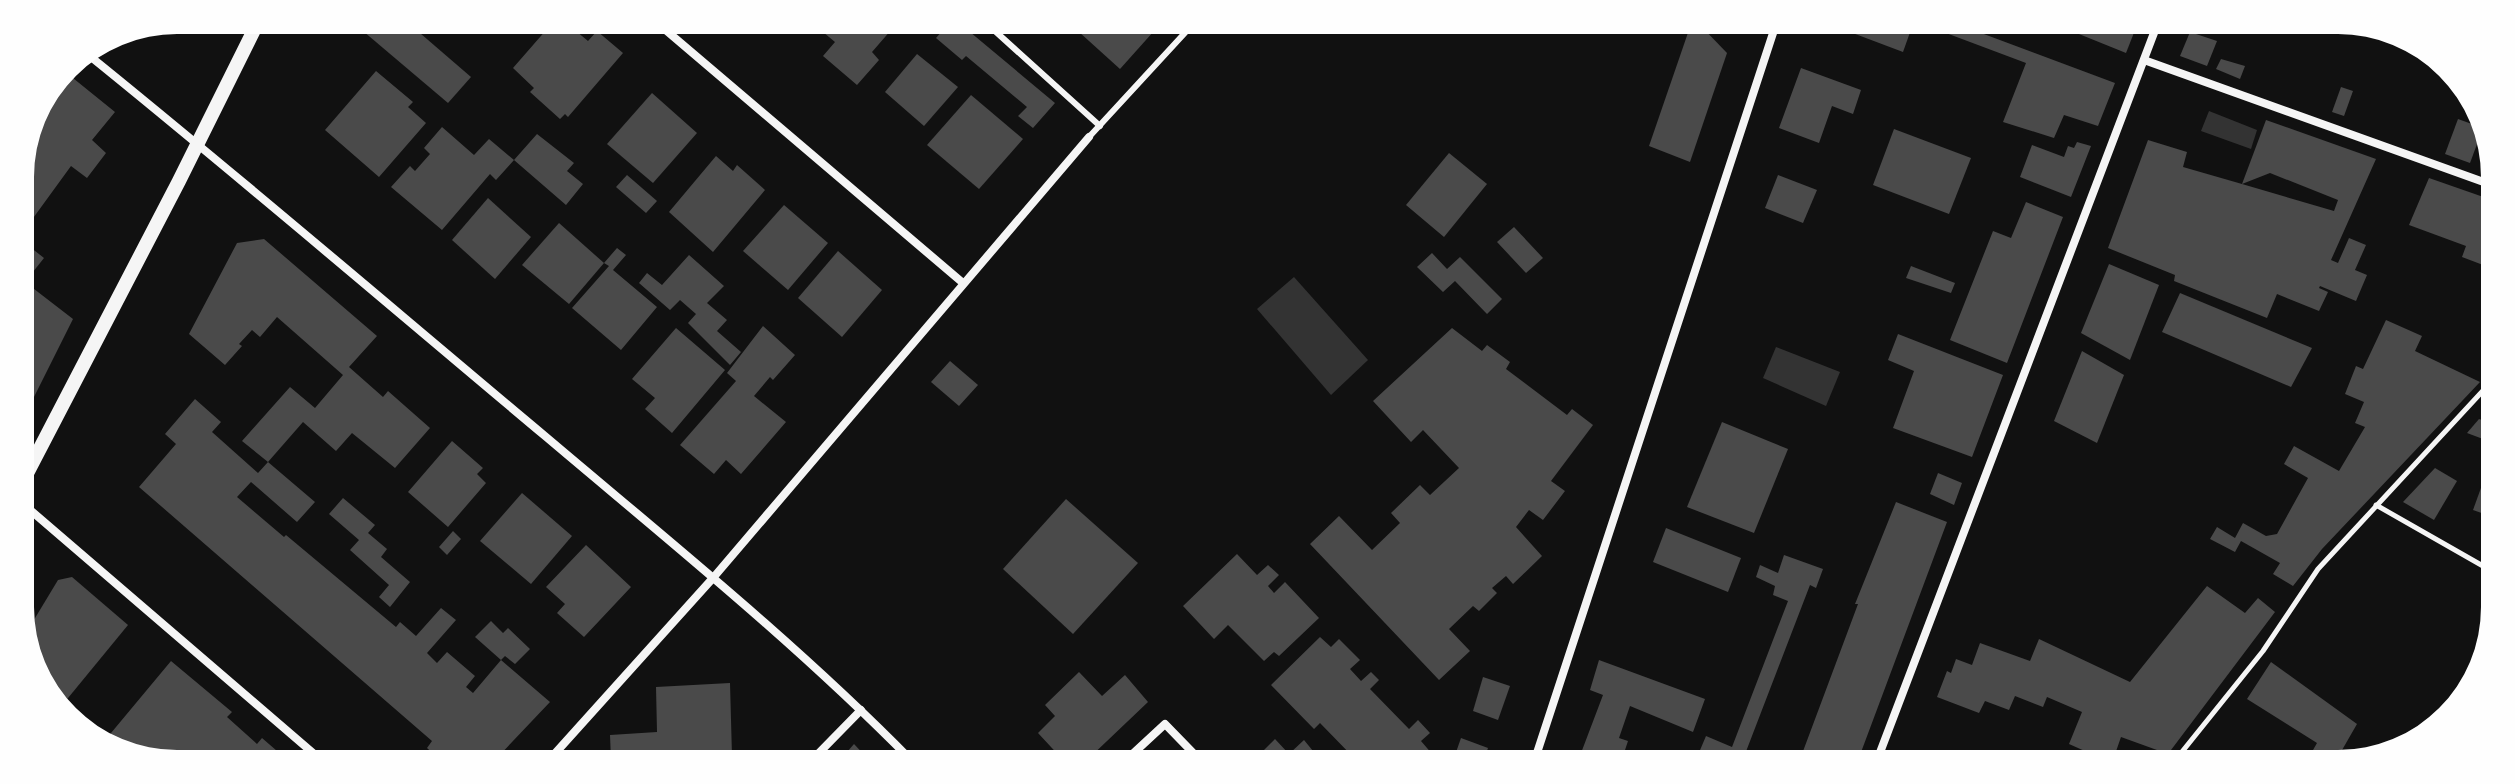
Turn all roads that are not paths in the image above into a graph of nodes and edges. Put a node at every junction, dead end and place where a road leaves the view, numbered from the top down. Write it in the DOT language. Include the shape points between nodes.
graph roads {
  1 [pos="252,34"];
  2 [pos="670,34"];
  3 [pos="998,34"];
  4 [pos="1184,34"];
  5 [pos="1773,34"];
  6 [pos="2154,34"];
  7 [pos="95,60"];
  8 [pos="2144,60"];
  9 [pos="1100,126"];
  10 [pos="1089,137"];
  11 [pos="198,143"];
  12 [pos="2481,181"];
  13 [pos="963,283"];
  14 [pos="34,460"];
  15 [pos="34,513"];
  16 [pos="713,578"];
  17 [pos="861,710"];
  18 [pos="310,750"];
  19 [pos="558,750"];
  20 [pos="822,750"];
  21 [pos="901,750"];
  22 [pos="1137,750"];
  23 [pos="1190,750"];
  24 [pos="1538,750"];
  25 [pos="1881,750"];
  1 -- 11 [label="street"];
  2 -- 13 [label="street"];
  3 -- 9 [label="lane"];
  4 -- 9 [label="lane"];
  5 -- 24 [label="street"];
  6 -- 8 [label="street"];
  7 -- 11 [label="street"];
  8 -- 12 [label="street"];
  8 -- 25 [label="street"];
  9 -- 10 [label="lane"];
  10 -- 13 [label="street"];
  11 -- 14 [label="street"];
  11 -- 16 [label="street"];
  13 -- 16 [label="street"];
  15 -- 18 [label="street"];
  16 -- 17 [label="street"];
  16 -- 19 [label="street"];
  17 -- 20 [label="street"];
  17 -- 21 [label="street"];
  22 -- 23 [label="street" via="1165,724"];
}
